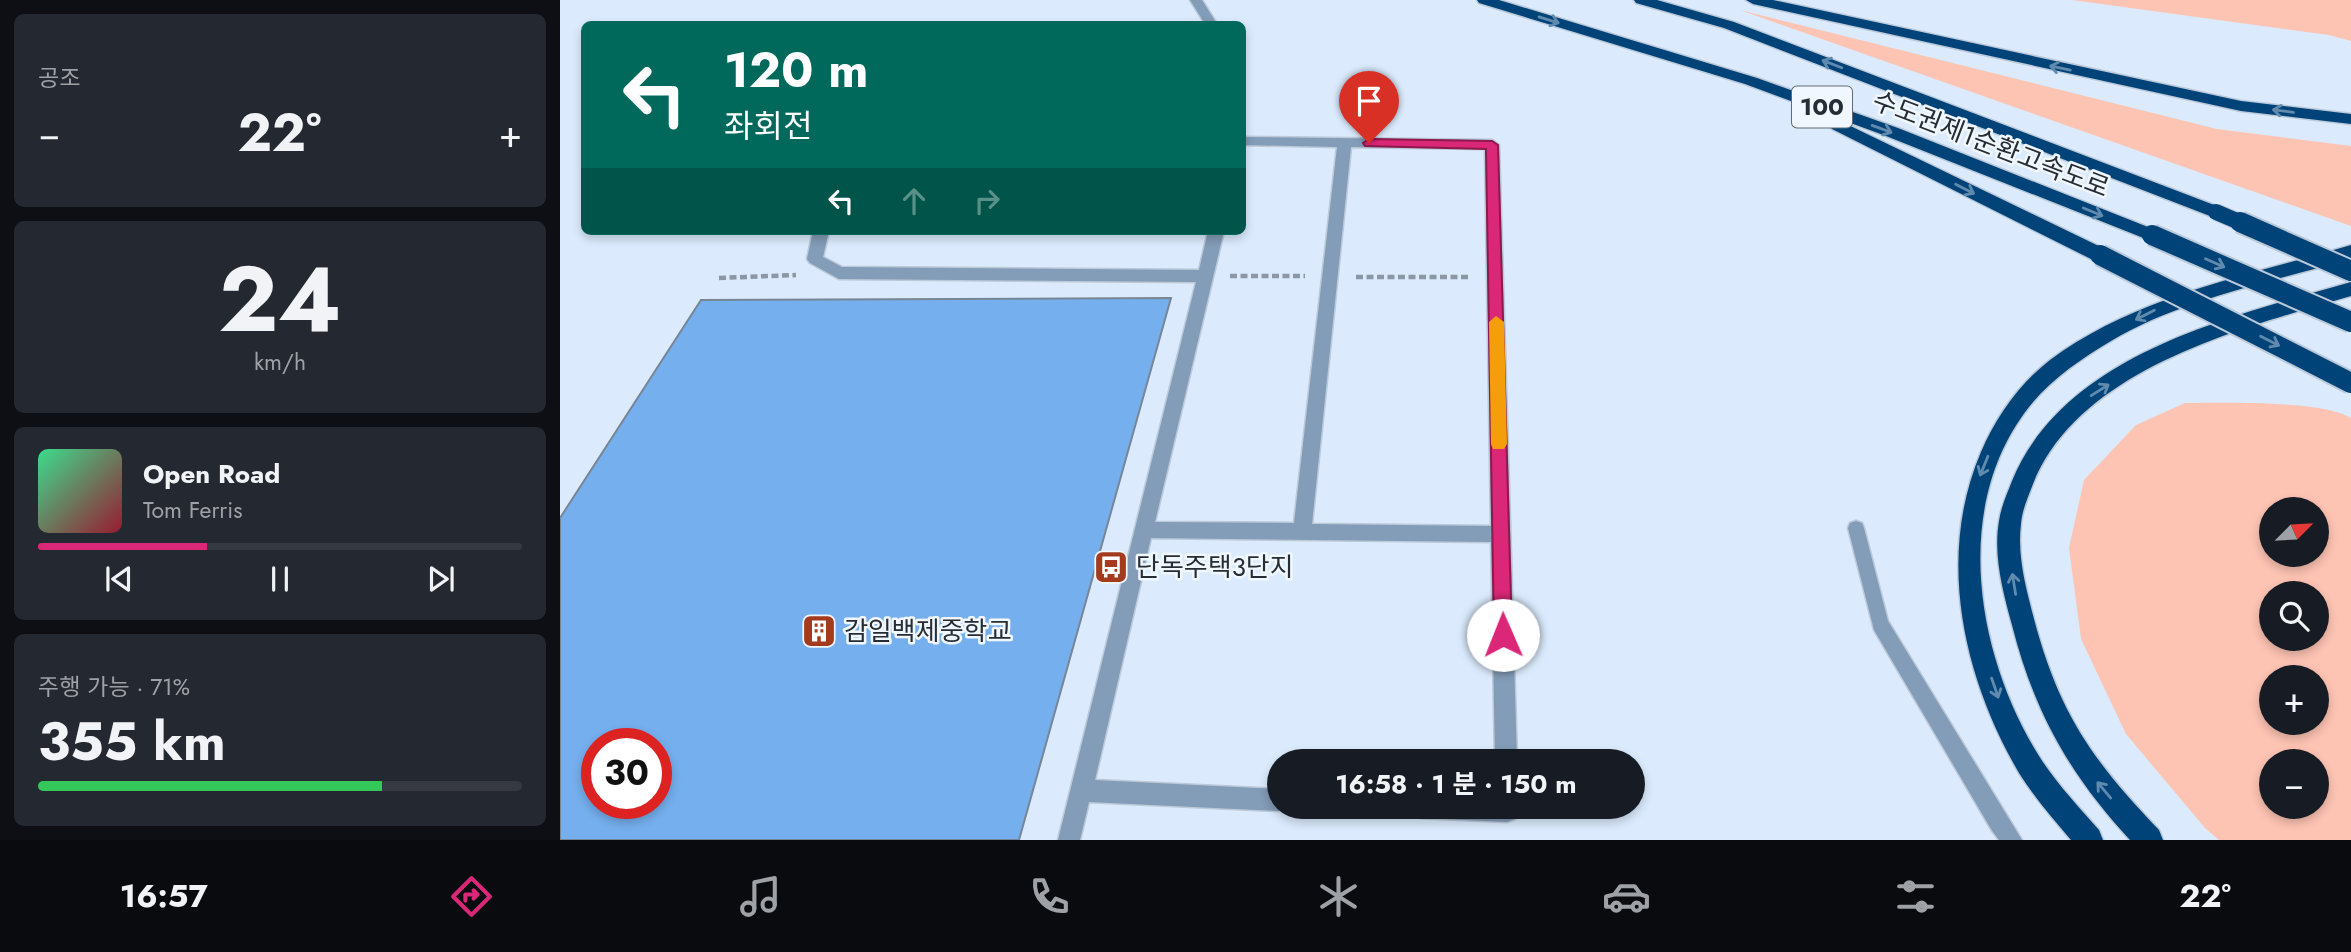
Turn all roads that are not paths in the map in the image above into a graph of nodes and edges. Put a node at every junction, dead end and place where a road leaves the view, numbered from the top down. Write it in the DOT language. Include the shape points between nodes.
graph roads {
  1 [pos="1196,0"];
  2 [pos="1484,0"];
  3 [pos="1641,0"];
  4 [pos="1753,0"];
  5 [pos="1209,21"];
  6 [pos="1751,81"];
  7 [pos="2351,118"];
  8 [pos="1246,141"];
  9 [pos="1345,142"];
  10 [pos="820,235"];
  11 [pos="1215,235"];
  12 [pos="2351,252"];
  13 [pos="2351,271"];
  14 [pos="1205,276"];
  15 [pos="2351,289"];
  16 [pos="2351,323"];
  17 [pos="2351,383"];
  18 [pos="1856,528"];
  19 [pos="1143,530"];
  20 [pos="1302,532"];
  21 [pos="1501,534"];
  22 [pos="1506,749"];
  23 [pos="1081,790"];
  24 [pos="1267,799"];
  25 [pos="1069,840"];
  26 [pos="2012,840"];
  27 [pos="2089,840"];
  28 [pos="2150,840"];
  1 -- 5 [label="street"];
  2 -- 6 [label="highway, 수도권제1순환고속도로 / 100, one-way"];
  13 -- 3 [label="highway, 수도권제1순환고속도로 / 100, one-way, bridge" via="2216,212 1729,25"];
  7 -- 4 [label="highway, one-way" via="2242,106"];
  6 -- 16 [label="highway, 수도권제1순환고속도로 / 100, one-way, bridge" via="2152,235"];
  6 -- 17 [label="highway, one-way, bridge"];
  8 -- 9 [label="street"];
  9 -- 20 [label="street"];
  9 -- 21 [label="street" via="1492,145"];
  10 -- 14 [label="street" via="815,259 839,273"];
  11 -- 14 [label="street"];
  12 -- 27 [label="highway, one-way" via="2157,309 2090,345 2054,369 2024,398 1982,467 1968,543 1969,595 1981,647 2023,753"];
  14 -- 19 [label="street"];
  28 -- 15 [label="highway, one-way" via="2080,762 2049,707 2017,598 2009,550 2011,510 2033,455 2092,394 2207,333"];
  18 -- 26 [label="lane" via="1880,624"];
  19 -- 20 [label="street"];
  19 -- 23 [label="street"];
  20 -- 21 [label="street"];
  21 -- 22 [label="street"];
  23 -- 24 [label="street"];
  23 -- 25 [label="street"];
}
